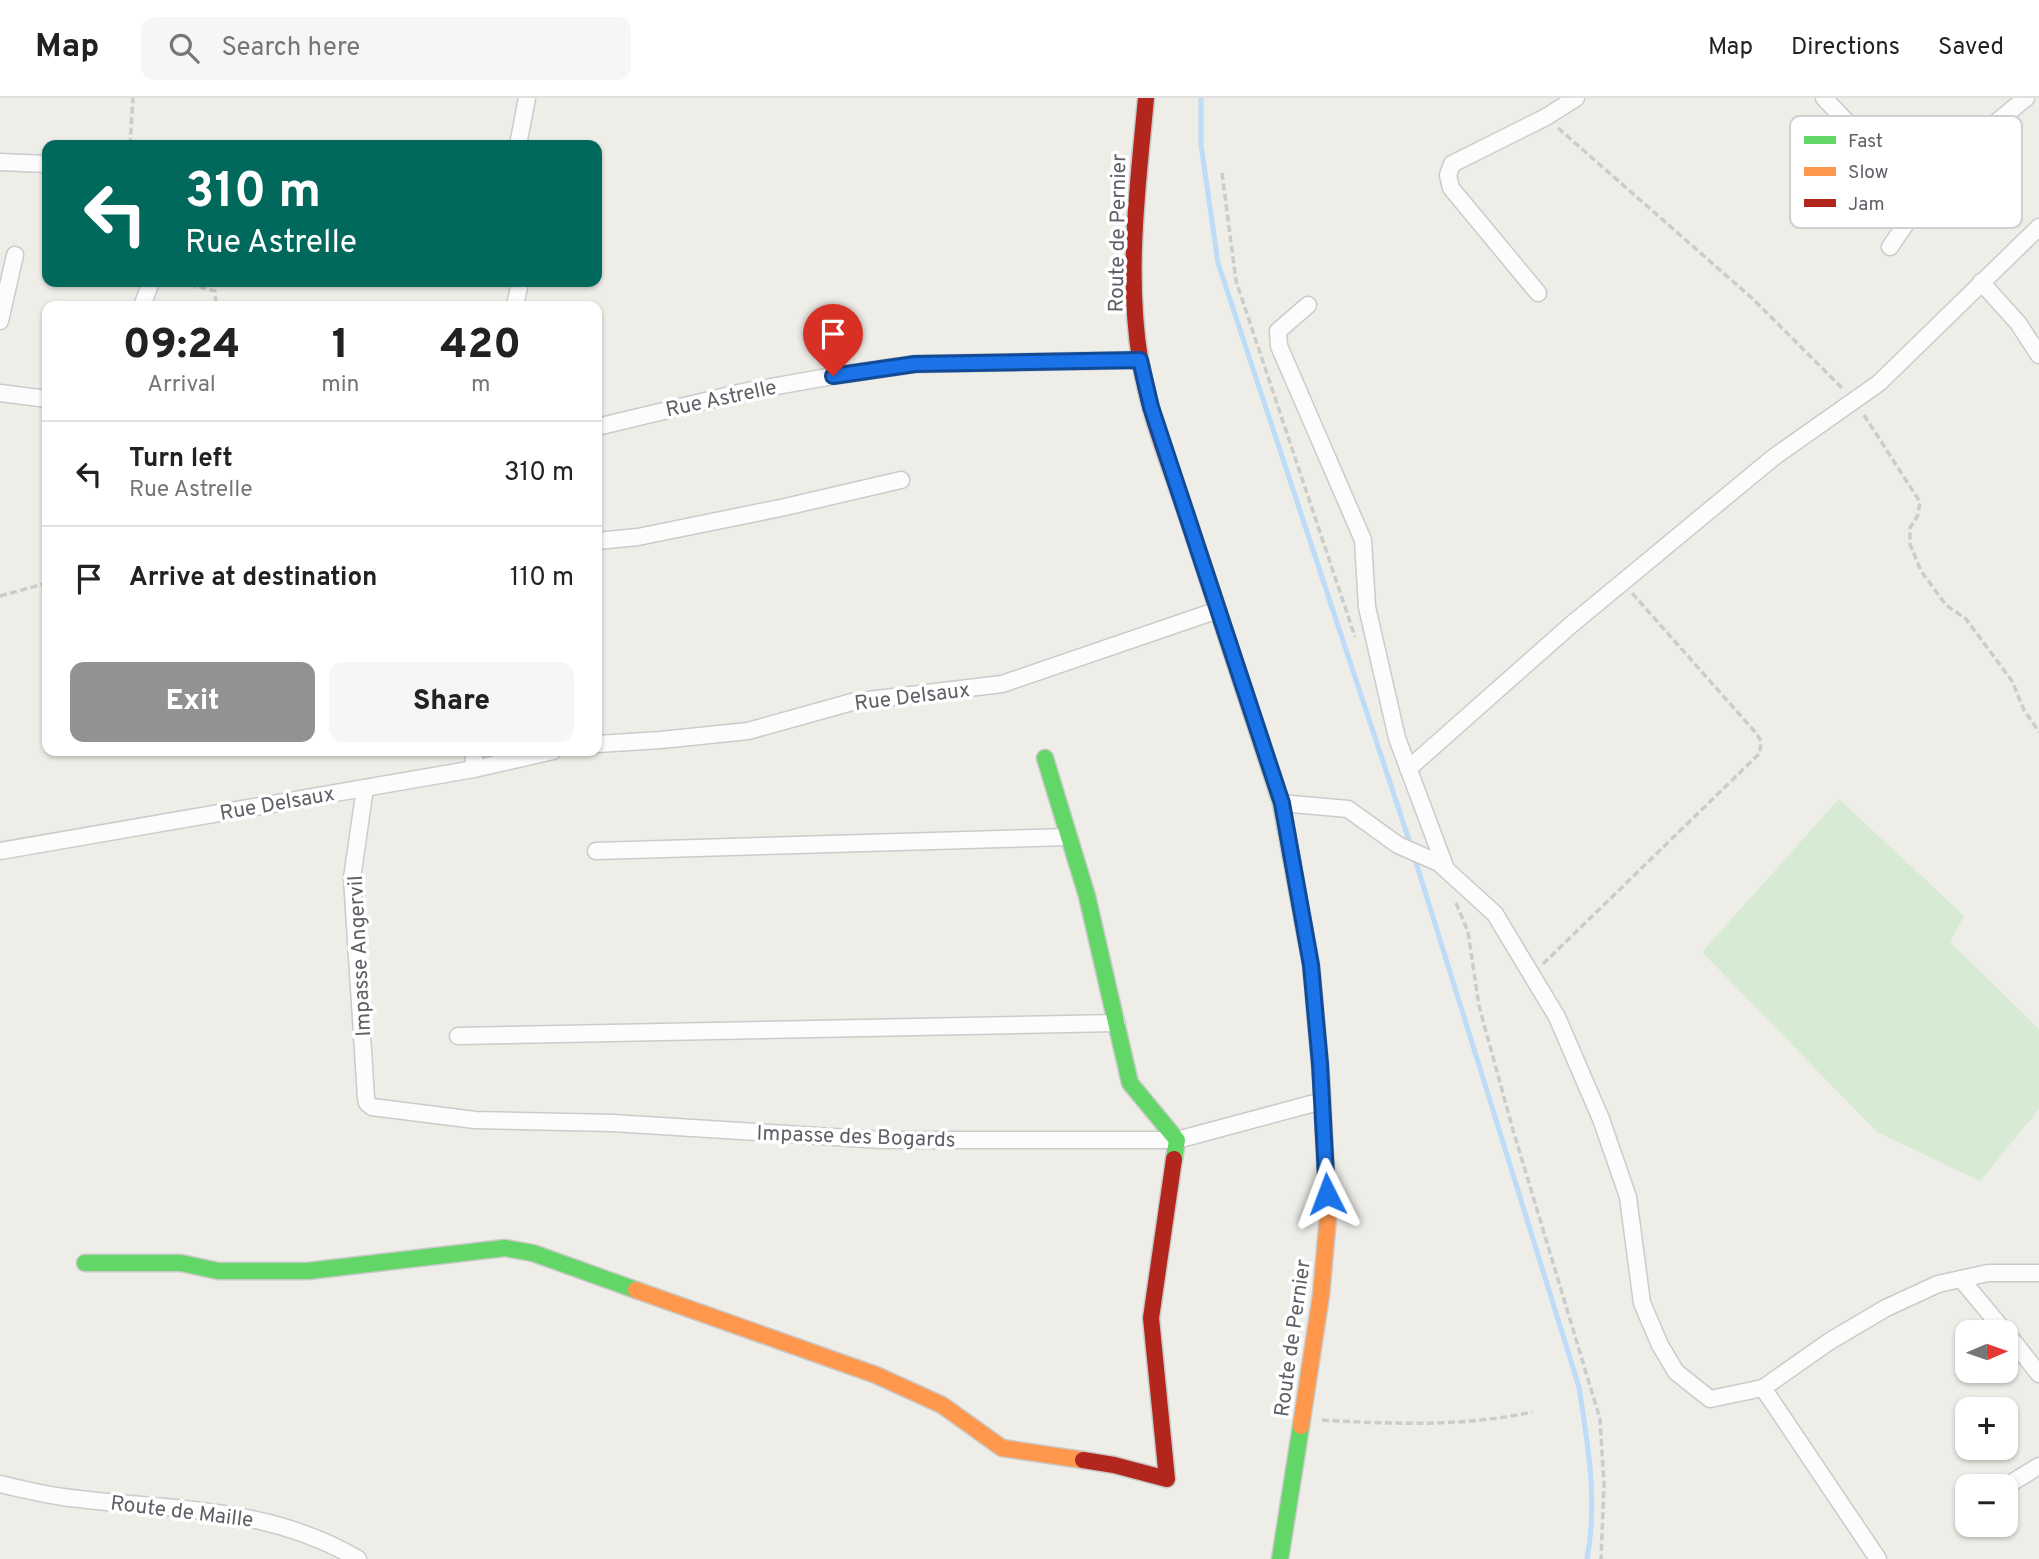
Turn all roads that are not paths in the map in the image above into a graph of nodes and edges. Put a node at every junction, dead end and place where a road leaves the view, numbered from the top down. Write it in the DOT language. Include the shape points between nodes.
graph roads {
  1 [pos="527,98"];
  2 [pos="1146,98"];
  3 [pos="1576,98"];
  4 [pos="1824,98"];
  5 [pos="2026,98"];
  6 [pos="1841,116"];
  7 [pos="2004,116"];
  8 [pos="519,140"];
  9 [pos="0,162"];
  10 [pos="42,164"];
  11 [pos="2039,227"];
  12 [pos="1903,228"];
  13 [pos="1890,247"];
  14 [pos="15,255"];
  15 [pos="1981,282"];
  16 [pos="1538,293"];
  17 [pos="1308,305"];
  18 [pos="0,321"];
  19 [pos="2039,355"];
  20 [pos="1140,360"];
  21 [pos="0,393"];
  22 [pos="42,398"];
  23 [pos="602,425"];
  24 [pos="901,480"];
  25 [pos="602,541"];
  26 [pos="1218,610"];
  27 [pos="602,744"];
  28 [pos="474,756"];
  29 [pos="531,756"];
  30 [pos="1045,758"];
  31 [pos="474,769"];
  32 [pos="1408,769"];
  33 [pos="365,788"];
  34 [pos="1282,803"];
  35 [pos="1069,836"];
  36 [pos="0,851"];
  37 [pos="596,851"];
  38 [pos="1443,866"];
  39 [pos="1117,1023"];
  40 [pos="458,1036"];
  41 [pos="1322,1101"];
  42 [pos="387,1109"];
  43 [pos="1177,1140"];
  44 [pos="85,1263"];
  45 [pos="2039,1273"];
  46 [pos="1961,1279"];
  47 [pos="1995,1320"];
  48 [pos="2018,1348"];
  49 [pos="2039,1374"];
  50 [pos="1763,1388"];
  51 [pos="2039,1466"];
  52 [pos="2018,1479"];
  53 [pos="0,1484"];
  54 [pos="358,1559"];
  55 [pos="1280,1559"];
  56 [pos="1878,1559"];
  1 -- 8 [label="street"];
  2 -- 20 [label="street, Route de Pernier" via="1132,290"];
  3 -- 16 [label="street" via="1452,164 1448,175 1451,188"];
  4 -- 6 [label="street"];
  5 -- 7 [label="street"];
  9 -- 10 [label="street"];
  11 -- 15 [label="street"];
  12 -- 13 [label="street"];
  14 -- 18 [label="street"];
  15 -- 19 [label="street"];
  15 -- 32 [label="street" via="1879,383 1774,457"];
  17 -- 32 [label="street" via="1278,331 1279,346 1363,540 1371,631"];
  20 -- 23 [label="street, Rue Astrelle" via="915,364 743,392"];
  20 -- 26 [label="street, Route de Pernier"];
  21 -- 22 [label="street"];
  24 -- 25 [label="street" via="638,537"];
  26 -- 27 [label="street, Rue Delsaux" via="1002,684 852,702 748,731"];
  26 -- 34 [label="street, Route de Pernier"];
  28 -- 31 [label="street"];
  29 -- 31 [label="street, Rue Delsaux"];
  30 -- 35 [label="street"];
  31 -- 33 [label="street, Rue Delsaux"];
  32 -- 38 [label="street"];
  33 -- 36 [label="street, Rue Delsaux"];
  33 -- 42 [label="street, Impasse Angervil" via="352,878 366,1098 372,1107"];
  34 -- 38 [label="street" via="1348,809 1398,845"];
  34 -- 41 [label="street, Route de Pernier" via="1311,965"];
  35 -- 37 [label="street"];
  35 -- 39 [label="street"];
  38 -- 50 [label="street" via="1495,914 1557,1017 1601,1119 1628,1197 1642,1303 1676,1373 1710,1399"];
  39 -- 40 [label="street"];
  39 -- 43 [label="street" via="1130,1083"];
  41 -- 43 [label="street, Impasse des Bogards"];
  41 -- 55 [label="street, Route de Pernier" via="1328,1217 1321,1295"];
  42 -- 43 [label="street, Impasse des Bogards" via="475,1120 613,1123 882,1140"];
  43 -- 44 [label="street" via="1151,1318 1167,1479 1114,1465 1002,1448 942,1405 876,1375 533,1253 505,1248 308,1270"];
  45 -- 46 [label="street" via="1988,1273"];
  46 -- 47 [label="street"];
  46 -- 50 [label="street" via="1938,1284 1886,1308"];
  48 -- 49 [label="street"];
  50 -- 56 [label="street"];
  51 -- 52 [label="street"];
  53 -- 54 [label="street, Route de Maille" via="62,1497 212,1511 285,1526 330,1542"];
}
